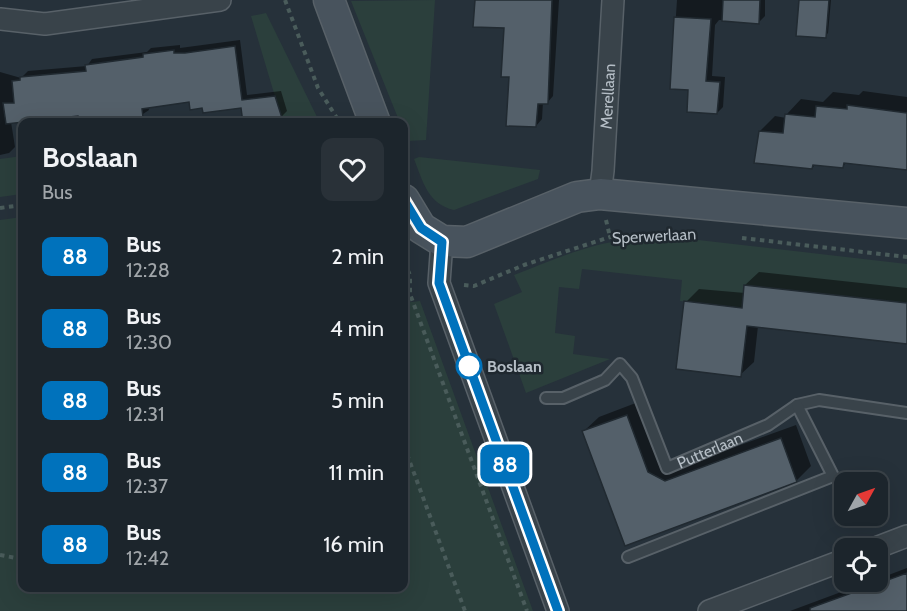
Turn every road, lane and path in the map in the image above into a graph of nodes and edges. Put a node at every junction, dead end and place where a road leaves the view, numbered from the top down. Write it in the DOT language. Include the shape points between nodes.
graph roads {
  1 [pos="220,0"];
  2 [pos="285,0"];
  3 [pos="329,0"];
  4 [pos="613,0"];
  5 [pos="0,19"];
  6 [pos="337,118"];
  7 [pos="373,118"];
  8 [pos="600,194"];
  9 [pos="18,206"];
  10 [pos="408,207"];
  11 [pos="0,208"];
  12 [pos="907,223"];
  13 [pos="684,232"];
  14 [pos="731,237"];
  15 [pos="442,242"];
  16 [pos="907,257"];
  17 [pos="408,271"];
  18 [pos="410,275"];
  19 [pos="439,283"];
  20 [pos="410,294"];
  21 [pos="546,398"];
  22 [pos="796,405"];
  23 [pos="907,413"];
  24 [pos="408,457"];
  25 [pos="907,536"];
  26 [pos="888,543"];
  27 [pos="0,555"];
  28 [pos="628,557"];
  29 [pos="18,558"];
  30 [pos="834,564"];
  31 [pos="465,611"];
  32 [pos="527,611"];
  33 [pos="558,611"];
  34 [pos="709,611"];
  1 -- 5 [label="street" via="45,24"];
  2 -- 6 [label="path" via="318,88"];
  3 -- 7 [label="street"];
  4 -- 8 [label="street, Merellaan"];
  8 -- 12 [label="street, Sperwerlaan"];
  8 -- 15 [label="street, Sperwerlaan" via="577,197 467,242"];
  9 -- 11 [label="path"];
  10 -- 15 [label="street" via="421,228"];
  13 -- 19 [label="path, Sperwerlaan" via="610,237 474,286"];
  14 -- 16 [label="path"];
  15 -- 19 [label="street"];
  17 -- 18 [label="path"];
  18 -- 19 [label="path, Sperwerlaan"];
  18 -- 20 [label="path"];
  19 -- 33 [label="street"];
  20 -- 32 [label="path"];
  21 -- 22 [label="lane, Putterlaan" via="563,398 605,380 620,364 632,378 667,468 768,425"];
  22 -- 23 [label="lane, Putterlaan" via="819,400"];
  22 -- 28 [label="lane" via="833,476"];
  24 -- 31 [label="path"];
  25 -- 26 [label="street"];
  27 -- 29 [label="path"];
  30 -- 34 [label="street"];
}
